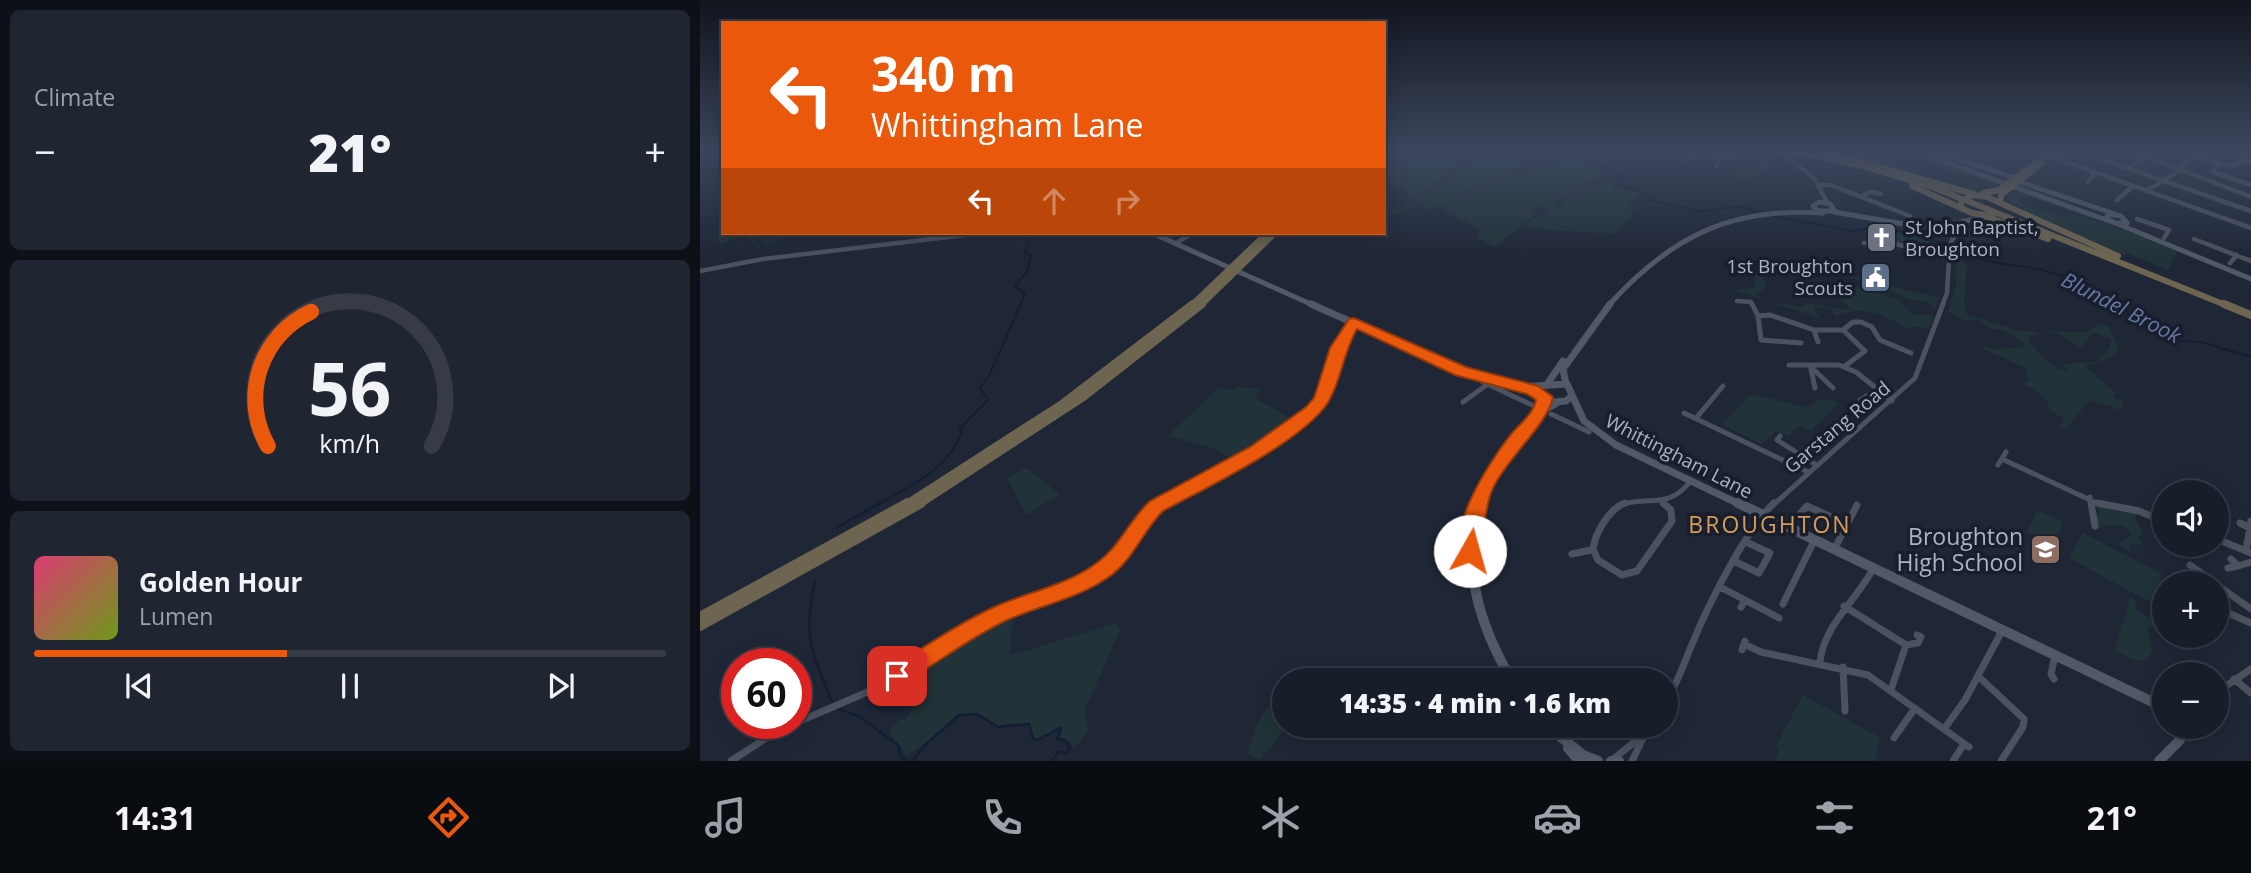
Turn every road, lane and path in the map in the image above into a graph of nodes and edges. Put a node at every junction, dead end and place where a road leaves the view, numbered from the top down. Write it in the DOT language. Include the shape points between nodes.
graph roads {
  1 [pos="1819,186"];
  2 [pos="2133,186"];
  3 [pos="1835,187"];
  4 [pos="1908,187"];
  5 [pos="1928,187"];
  6 [pos="1936,187"];
  7 [pos="1949,187"];
  8 [pos="2005,187"];
  9 [pos="2009,187"];
  10 [pos="2012,187"];
  11 [pos="2039,187"];
  12 [pos="2134,187"];
  13 [pos="2154,187"];
  14 [pos="2176,187"];
  15 [pos="2223,187"];
  16 [pos="2146,191"];
  17 [pos="1879,192"];
  18 [pos="1975,194"];
  19 [pos="1821,195"];
  20 [pos="1862,196"];
  21 [pos="1960,197"];
  22 [pos="2251,197"];
  23 [pos="2117,200"];
  24 [pos="2001,203"];
  25 [pos="1815,205"];
  26 [pos="2097,206"];
  27 [pos="1832,207"];
  28 [pos="1962,207"];
  29 [pos="2251,211"];
  30 [pos="1763,213"];
  31 [pos="1823,213"];
  32 [pos="2012,214"];
  33 [pos="2088,214"];
  34 [pos="2118,215"];
  35 [pos="1910,216"];
  36 [pos="2106,216"];
  37 [pos="1988,217"];
  38 [pos="2133,219"];
  39 [pos="1963,221"];
  40 [pos="1946,223"];
  41 [pos="2115,223"];
  42 [pos="1938,226"];
  43 [pos="2251,228"];
  44 [pos="954,235"];
  45 [pos="1159,235"];
  46 [pos="1190,235"];
  47 [pos="1265,235"];
  48 [pos="1273,235"];
  49 [pos="2146,236"];
  50 [pos="1952,237"];
  51 [pos="2164,238"];
  52 [pos="2194,239"];
  53 [pos="1176,243"];
  54 [pos="1864,243"];
  55 [pos="2203,243"];
  56 [pos="2198,248"];
  57 [pos="2237,255"];
  58 [pos="1950,259"];
  59 [pos="2251,261"];
  60 [pos="2230,262"];
  61 [pos="1238,266"];
  62 [pos="700,271"];
  63 [pos="1230,275"];
  64 [pos="2251,279"];
  65 [pos="1737,301"];
  66 [pos="2248,312"];
  67 [pos="1758,316"];
  68 [pos="1788,321"];
  69 [pos="1354,322"];
  70 [pos="1814,330"];
  71 [pos="1843,330"];
  72 [pos="1791,332"];
  73 [pos="1818,342"];
  74 [pos="1801,343"];
  75 [pos="1912,353"];
  76 [pos="1789,365"];
  77 [pos="1845,366"];
  78 [pos="1810,367"];
  79 [pos="1547,384"];
  80 [pos="1567,384"];
  81 [pos="1511,385"];
  82 [pos="1521,387"];
  83 [pos="1723,387"];
  84 [pos="1815,388"];
  85 [pos="1833,388"];
  86 [pos="1876,390"];
  87 [pos="1506,393"];
  88 [pos="1544,396"];
  89 [pos="1572,396"];
  90 [pos="1860,400"];
  91 [pos="1892,401"];
  92 [pos="1463,402"];
  93 [pos="1561,402"];
  94 [pos="1543,410"];
  95 [pos="1578,412"];
  96 [pos="1684,413"];
  97 [pos="1697,417"];
  98 [pos="1580,423"];
  99 [pos="1589,432"];
  100 [pos="1780,436"];
  101 [pos="2002,458"];
  102 [pos="1815,464"];
  103 [pos="1808,471"];
  104 [pos="1690,482"];
  105 [pos="2090,497"];
  106 [pos="1663,503"];
  107 [pos="1857,505"];
  108 [pos="1762,515"];
  109 [pos="2152,517"];
  110 [pos="1838,520"];
  111 [pos="2240,523"];
  112 [pos="2250,524"];
  113 [pos="2095,526"];
  114 [pos="1788,527"];
  115 [pos="1815,539"];
  116 [pos="1746,542"];
  117 [pos="2229,544"];
  118 [pos="1835,548"];
  119 [pos="1591,550"];
  120 [pos="2248,552"];
  121 [pos="1575,556"];
  122 [pos="2231,559"];
  123 [pos="1734,561"];
  124 [pos="2251,562"];
  125 [pos="2190,565"];
  126 [pos="2238,566"];
  127 [pos="1874,567"];
  128 [pos="2228,568"];
  129 [pos="2198,571"];
  130 [pos="1720,587"];
  131 [pos="2229,594"];
  132 [pos="1783,604"];
  133 [pos="1844,606"];
  134 [pos="2251,611"];
  135 [pos="2229,613"];
  136 [pos="700,617"];
  137 [pos="1779,618"];
  138 [pos="2251,622"];
  139 [pos="700,626"];
  140 [pos="2003,628"];
  141 [pos="1917,635"];
  142 [pos="1744,645"];
  143 [pos="1906,645"];
  144 [pos="2056,653"];
  145 [pos="1820,662"];
  146 [pos="1843,667"];
  147 [pos="1505,668"];
  148 [pos="2251,669"];
  149 [pos="2049,675"];
  150 [pos="1978,676"];
  151 [pos="2234,679"];
  152 [pos="1678,681"];
  153 [pos="2229,683"];
  154 [pos="1891,690"];
  155 [pos="2251,693"];
  156 [pos="2152,701"];
  157 [pos="1915,708"];
  158 [pos="1845,711"];
  159 [pos="1944,729"];
  160 [pos="1560,738"];
  161 [pos="1563,738"];
  162 [pos="1640,738"];
  163 [pos="1641,738"];
  164 [pos="1894,738"];
  165 [pos="2180,739"];
  166 [pos="732,761"];
  167 [pos="1579,761"];
  168 [pos="1598,761"];
  169 [pos="1611,761"];
  170 [pos="1619,761"];
  171 [pos="1633,761"];
  172 [pos="1953,761"];
  173 [pos="2001,761"];
  174 [pos="2159,761"];
  1 -- 19 [label="street"];
  2 -- 23 [label="street"];
  3 -- 20 [label="street"];
  4 -- 28 [label="highway"];
  5 -- 21 [label="highway"];
  6 -- 21 [label="highway"];
  7 -- 18 [label="highway"];
  8 -- 18 [label="highway"];
  9 -- 24 [label="highway" via="2000,196"];
  10 -- 33 [label="main road"];
  11 -- 26 [label="main road"];
  12 -- 16 [label="street"];
  13 -- 16 [label="street"];
  14 -- 29 [label="street"];
  15 -- 22 [label="street"];
  16 -- 43 [label="street"];
  17 -- 20 [label="street"];
  18 -- 24 [label="highway"];
  18 -- 28 [label="highway" via="1963,198"];
  19 -- 25 [label="street"];
  19 -- 27 [label="street"];
  20 -- 35 [label="street"];
  21 -- 32 [label="highway"];
  24 -- 32 [label="highway"];
  24 -- 37 [label="highway" via="2004,211"];
  25 -- 27 [label="main road"];
  25 -- 30 [label="main road" via="1806,210"];
  25 -- 31 [label="main road"];
  26 -- 34 [label="main road"];
  26 -- 36 [label="main road"];
  27 -- 31 [label="main road"];
  27 -- 40 [label="main road" via="1891,221"];
  27 -- 42 [label="main road" via="1898,224"];
  28 -- 37 [label="highway"];
  28 -- 40 [label="main road" via="1960,217"];
  30 -- 31 [label="main road"];
  30 -- 79 [label="main road" via="1701,227 1640,270 1591,320"];
  30 -- 80 [label="main road" via="1707,228 1649,267 1589,329 1563,369"];
  32 -- 66 [label="highway"];
  33 -- 36 [label="main road"];
  33 -- 41 [label="main road"];
  34 -- 36 [label="main road"];
  34 -- 38 [label="main road"];
  36 -- 41 [label="main road"];
  37 -- 39 [label="main road"];
  37 -- 66 [label="highway"];
  38 -- 41 [label="main road"];
  38 -- 49 [label="main road"];
  38 -- 51 [label="street" via="2171,229"];
  39 -- 40 [label="main road"];
  39 -- 50 [label="street, Garstang Road"];
  40 -- 42 [label="main road"];
  40 -- 50 [label="street"];
  41 -- 49 [label="main road"];
  42 -- 50 [label="street"];
  44 -- 62 [label="street"];
  45 -- 53 [label="main road"];
  46 -- 53 [label="street"];
  47 -- 61 [label="highway"];
  48 -- 61 [label="highway"];
  49 -- 64 [label="main road"];
  50 -- 58 [label="street, Garstang Road"];
  52 -- 55 [label="street"];
  53 -- 69 [label="main road"];
  54 -- 58 [label="street" via="1871,240 1905,246"];
  55 -- 56 [label="street"];
  55 -- 57 [label="street"];
  57 -- 59 [label="street"];
  57 -- 60 [label="street"];
  58 -- 91 [label="street, Garstang Road" via="1947,293 1922,368"];
  61 -- 63 [label="highway"];
  63 -- 136 [label="highway" via="1132,354 984,456 814,557"];
  63 -- 139 [label="highway" via="1147,349 1003,452 905,513"];
  65 -- 67 [label="street" via="1751,302"];
  67 -- 68 [label="street"];
  67 -- 74 [label="street" via="1761,340"];
  68 -- 70 [label="street"];
  68 -- 72 [label="street"];
  69 -- 81 [label="main road" via="1461,371"];
  69 -- 166 [label="street" via="1312,411 1256,452 1157,506 1104,569 1073,587 997,615 920,664 777,731"];
  70 -- 71 [label="street"];
  70 -- 73 [label="street"];
  71 -- 75 [label="street" via="1855,322 1867,324 1880,340"];
  71 -- 77 [label="street" via="1865,351"];
  76 -- 78 [label="street"];
  77 -- 78 [label="street" via="1825,362"];
  77 -- 86 [label="street"];
  78 -- 84 [label="street"];
  78 -- 85 [label="street"];
  79 -- 80 [label="main road"];
  79 -- 82 [label="main road"];
  79 -- 88 [label="main road"];
  80 -- 89 [label="main road, Whittingham Lane"];
  81 -- 82 [label="main road"];
  81 -- 87 [label="street"];
  82 -- 88 [label="main road"];
  83 -- 97 [label="street"];
  86 -- 90 [label="street"];
  86 -- 91 [label="street"];
  87 -- 92 [label="street, Whittingham Lane" via="1485,383"];
  87 -- 94 [label="street, Whittingham Lane"];
  88 -- 93 [label="main road, Whittingham Lane"];
  88 -- 94 [label="main road"];
  89 -- 93 [label="main road"];
  89 -- 95 [label="main road, Whittingham Lane"];
  91 -- 102 [label="street, Garstang Road"];
  93 -- 94 [label="main road"];
  93 -- 95 [label="main road, Whittingham Lane"];
  94 -- 98 [label="street, Whittingham Lane"];
  94 -- 147 [label="main road" via="1496,466 1472,527 1470,559 1479,614"];
  95 -- 98 [label="main road, Whittingham Lane"];
  96 -- 97 [label="street"];
  97 -- 103 [label="street"];
  98 -- 99 [label="street, Whittingham Lane"];
  98 -- 104 [label="main road, Whittingham Lane"];
  100 -- 102 [label="street" via="1777,440"];
  101 -- 105 [label="street"];
  102 -- 103 [label="street, Garstang Road"];
  103 -- 108 [label="street, Garstang Road"];
  104 -- 106 [label="street" via="1675,499"];
  104 -- 108 [label="main road, Whittingham Lane"];
  105 -- 109 [label="street" via="2112,508"];
  105 -- 113 [label="street"];
  106 -- 119 [label="street" via="1636,499 1618,505 1592,541"];
  106 -- 119 [label="street" via="1671,510 1672,521 1636,571 1622,575 1609,569"];
  107 -- 118 [label="street"];
  108 -- 114 [label="main road, Whittingham Lane"];
  108 -- 116 [label="street, Garstang Road"];
  110 -- 114 [label="street" via="1807,506"];
  111 -- 112 [label="street"];
  112 -- 120 [label="street"];
  114 -- 115 [label="main road, Whittingham Lane"];
  115 -- 118 [label="main road, Whittingham Lane"];
  115 -- 132 [label="street"];
  116 -- 123 [label="street, Garstang Road"];
  116 -- 123 [label="street" via="1770,554 1759,573"];
  117 -- 120 [label="street"];
  118 -- 127 [label="main road, Whittingham Lane"];
  119 -- 121 [label="street"];
  122 -- 126 [label="street"];
  123 -- 130 [label="street, Garstang Road"];
  124 -- 126 [label="street"];
  125 -- 129 [label="street"];
  126 -- 128 [label="street"];
  127 -- 133 [label="street" via="1863,589"];
  127 -- 140 [label="main road, Whittingham Lane"];
  130 -- 137 [label="street"];
  130 -- 152 [label="street, Garstang Road"];
  131 -- 134 [label="street"];
  133 -- 143 [label="street"];
  133 -- 145 [label="street"];
  134 -- 138 [label="street"];
  135 -- 138 [label="street"];
  140 -- 144 [label="main road, Whittingham Lane"];
  140 -- 150 [label="street"];
  141 -- 143 [label="street" via="1921,637 1918,643"];
  142 -- 145 [label="street"];
  143 -- 154 [label="street"];
  144 -- 149 [label="street"];
  144 -- 156 [label="main road, Whittingham Lane"];
  145 -- 146 [label="street"];
  146 -- 154 [label="street" via="1868,675"];
  146 -- 158 [label="street"];
  148 -- 151 [label="street"];
  150 -- 159 [label="street"];
  150 -- 173 [label="street" via="2024,719"];
  151 -- 153 [label="street"];
  151 -- 155 [label="street"];
  154 -- 157 [label="street"];
  157 -- 159 [label="street"];
  157 -- 164 [label="street"];
  159 -- 172 [label="street" via="1966,746"];
  160 -- 167 [label="main road"];
  161 -- 168 [label="main road"];
  162 -- 169 [label="street"];
  163 -- 171 [label="street"];
  165 -- 174 [label="main road"];
  169 -- 170 [label="main road"];
}
